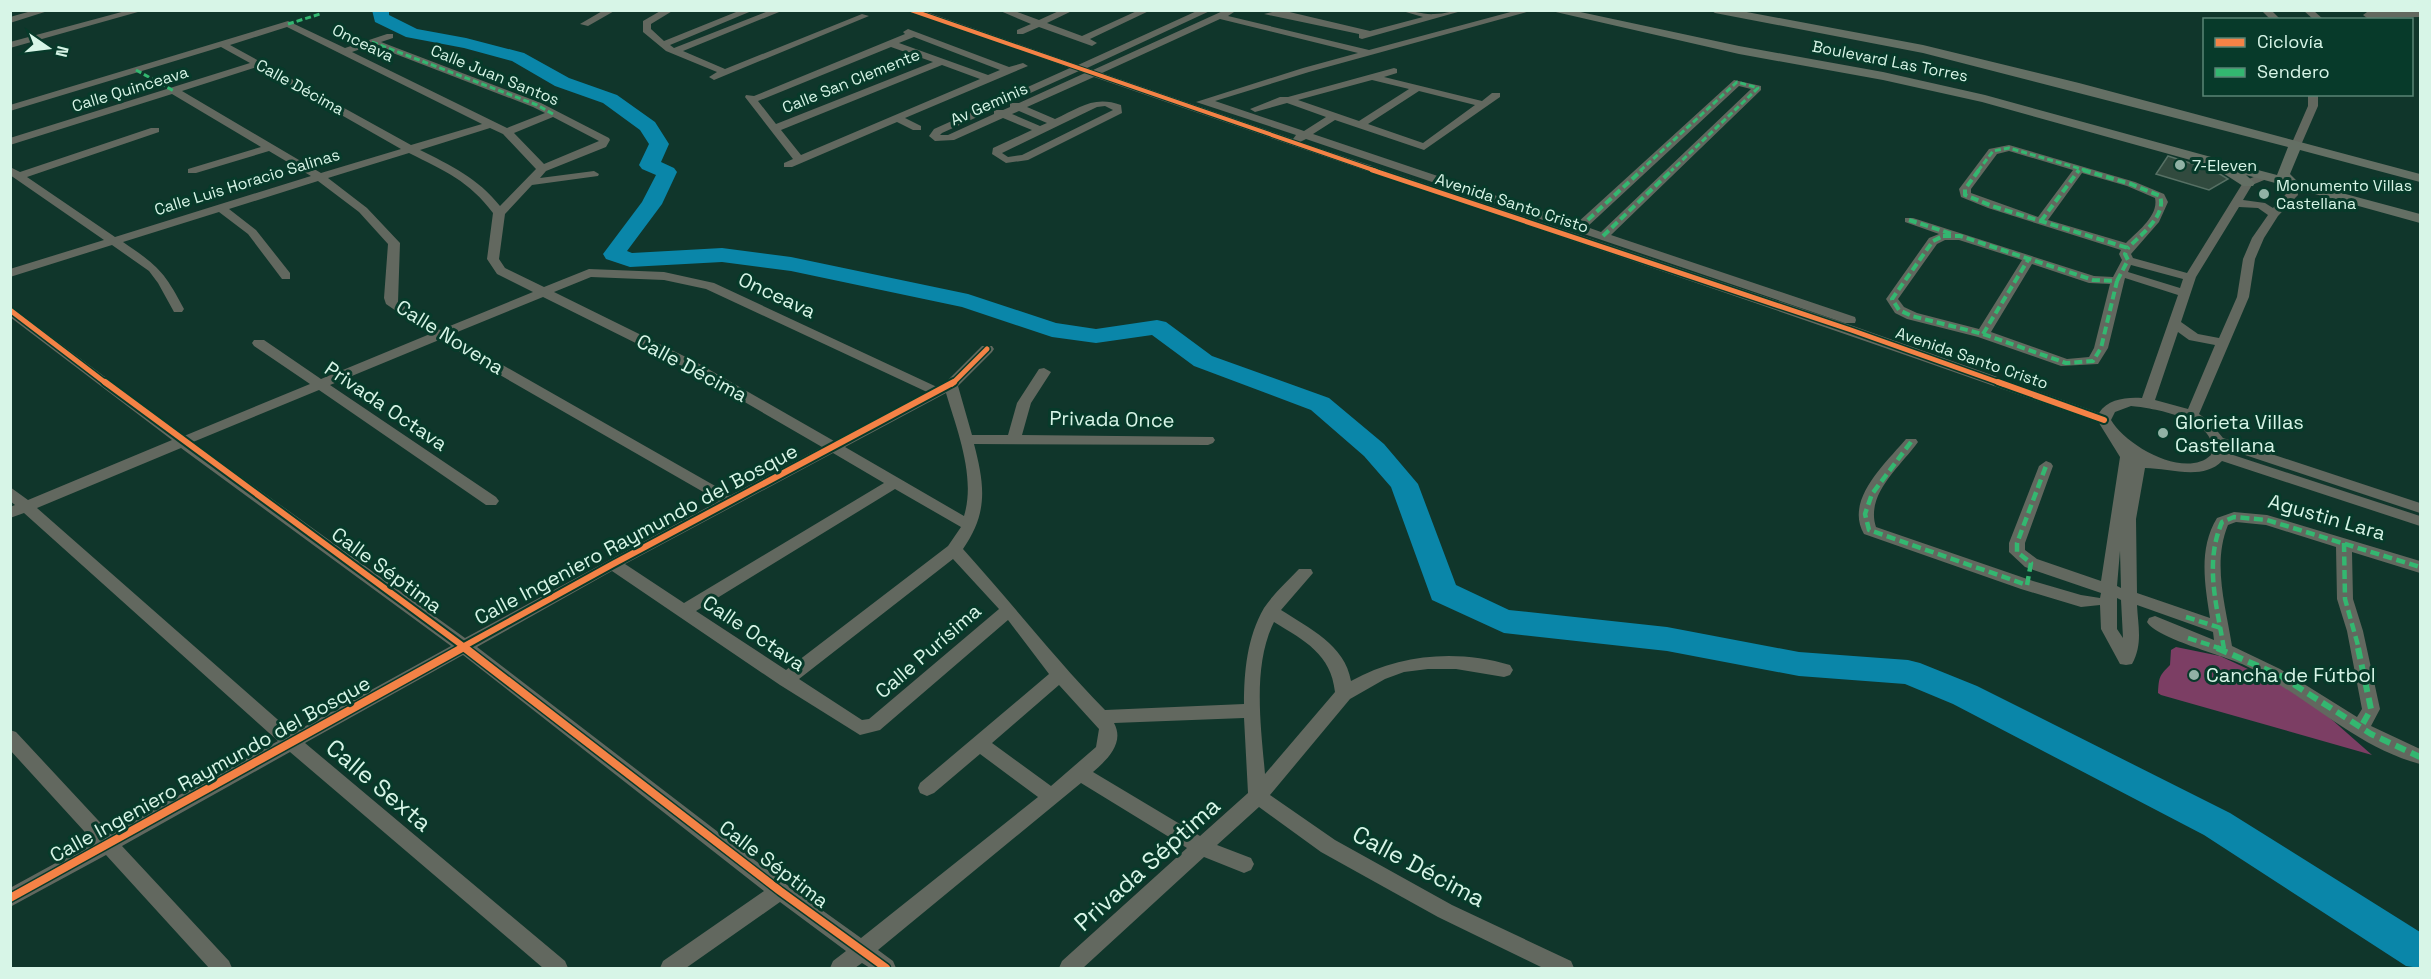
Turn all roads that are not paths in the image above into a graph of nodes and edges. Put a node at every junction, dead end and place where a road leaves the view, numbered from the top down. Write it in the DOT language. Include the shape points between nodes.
graph roads {
  1 [pos="47,10"];
  2 [pos="141,10"];
  3 [pos="612,10"];
  4 [pos="670,10"];
  5 [pos="750,10"];
  6 [pos="780,10"];
  7 [pos="850,10"];
  8 [pos="911,10"];
  9 [pos="932,10"];
  10 [pos="1002,10"];
  11 [pos="1070,10"];
  12 [pos="1147,10"];
  13 [pos="1233,10"];
  14 [pos="1403,10"];
  15 [pos="1530,10"];
  16 [pos="1552,10"];
  17 [pos="1715,10"];
  18 [pos="1206,11"];
  19 [pos="1459,11"];
  20 [pos="1282,12"];
  21 [pos="1268,14"];
  22 [pos="2421,14"];
  23 [pos="2367,15"];
  24 [pos="1222,17"];
  25 [pos="1435,17"];
  26 [pos="10,20"];
  27 [pos="1320,22"];
  28 [pos="1040,23"];
  29 [pos="585,24"];
  30 [pos="1020,32"];
  31 [pos="390,36"];
  32 [pos="1301,36"];
  33 [pos="993,40"];
  34 [pos="372,42"];
  35 [pos="889,43"];
  36 [pos="222,44"];
  37 [pos="664,44"];
  38 [pos="10,45"];
  39 [pos="955,48"];
  40 [pos="675,51"];
  41 [pos="343,52"];
  42 [pos="1368,53"];
  43 [pos="969,54"];
  44 [pos="941,62"];
  45 [pos="258,64"];
  46 [pos="1084,65"];
  47 [pos="1023,66"];
  48 [pos="1008,70"];
  49 [pos="1099,71"];
  50 [pos="1394,71"];
  51 [pos="724,72"];
  52 [pos="714,77"];
  53 [pos="1371,77"];
  54 [pos="989,78"];
  55 [pos="1417,88"];
  56 [pos="174,91"];
  57 [pos="10,95"];
  58 [pos="1496,95"];
  59 [pos="2303,96"];
  60 [pos="2313,96"];
  61 [pos="1284,99"];
  62 [pos="1005,101"];
  63 [pos="1202,101"];
  64 [pos="1483,104"];
  65 [pos="21,105"];
  66 [pos="1019,107"];
  67 [pos="1191,107"];
  68 [pos="10,108"];
  69 [pos="990,108"];
  70 [pos="1255,109"];
  71 [pos="553,114"];
  72 [pos="1004,114"];
  73 [pos="1333,117"];
  74 [pos="897,118"];
  75 [pos="1056,123"];
  76 [pos="492,124"];
  77 [pos="1354,124"];
  78 [pos="917,128"];
  79 [pos="773,129"];
  80 [pos="155,130"];
  81 [pos="1041,130"];
  82 [pos="507,132"];
  83 [pos="1304,136"];
  84 [pos="10,141"];
  85 [pos="1319,141"];
  86 [pos="1292,143"];
  87 [pos="2290,143"];
  88 [pos="271,147"];
  89 [pos="1308,148"];
  90 [pos="410,149"];
  91 [pos="799,160"];
  92 [pos="2217,163"];
  93 [pos="788,165"];
  94 [pos="542,169"];
  95 [pos="2079,170"];
  96 [pos="192,171"];
  97 [pos="15,173"];
  98 [pos="594,174"];
  99 [pos="2265,176"];
  100 [pos="320,177"];
  101 [pos="2421,178"];
  102 [pos="531,182"];
  103 [pos="2248,183"];
  104 [pos="2292,184"];
  105 [pos="2235,203"];
  106 [pos="221,208"];
  107 [pos="500,213"];
  108 [pos="2274,214"];
  109 [pos="2421,219"];
  110 [pos="1909,220"];
  111 [pos="2041,221"];
  112 [pos="1579,228"];
  113 [pos="1603,236"];
  114 [pos="1960,236"];
  115 [pos="114,241"];
  116 [pos="2128,254"];
  117 [pos="2028,260"];
  118 [pos="10,273"];
  119 [pos="286,276"];
  120 [pos="2120,278"];
  121 [pos="2190,278"];
  122 [pos="542,291"];
  123 [pos="2185,293"];
  124 [pos="178,309"];
  125 [pos="10,310"];
  126 [pos="2175,324"];
  127 [pos="438,334"];
  128 [pos="1983,334"];
  129 [pos="259,343"];
  130 [pos="2223,343"];
  131 [pos="987,350"];
  132 [pos="1044,372"];
  133 [pos="321,385"];
  134 [pos="951,385"];
  135 [pos="937,392"];
  136 [pos="2147,403"];
  137 [pos="2106,415"];
  138 [pos="2192,417"];
  139 [pos="1014,438"];
  140 [pos="966,439"];
  141 [pos="1208,440"];
  142 [pos="2118,441"];
  143 [pos="183,442"];
  144 [pos="1911,442"];
  145 [pos="833,447"];
  146 [pos="2219,448"];
  147 [pos="2161,463"];
  148 [pos="2046,466"];
  149 [pos="895,483"];
  150 [pos="10,492"];
  151 [pos="490,501"];
  152 [pos="730,501"];
  153 [pos="2421,508"];
  154 [pos="18,510"];
  155 [pos="2421,521"];
  156 [pos="970,526"];
  157 [pos="2344,543"];
  158 [pos="954,550"];
  159 [pos="613,564"];
  160 [pos="2421,567"];
  161 [pos="1305,573"];
  162 [pos="2029,574"];
  163 [pos="2102,595"];
  164 [pos="2129,604"];
  165 [pos="1009,610"];
  166 [pos="683,611"];
  167 [pos="1271,612"];
  168 [pos="2222,639"];
  169 [pos="463,646"];
  170 [pos="1504,670"];
  171 [pos="1060,675"];
  172 [pos="786,680"];
  173 [pos="1344,694"];
  174 [pos="1252,711"];
  175 [pos="1101,717"];
  176 [pos="874,725"];
  177 [pos="2361,727"];
  178 [pos="10,737"];
  179 [pos="292,744"];
  180 [pos="980,744"];
  181 [pos="2421,756"];
  182 [pos="1080,773"];
  183 [pos="927,788"];
  184 [pos="1258,796"];
  185 [pos="1052,797"];
  186 [pos="108,844"];
  187 [pos="1203,848"];
  188 [pos="1244,864"];
  189 [pos="780,891"];
  190 [pos="10,898"];
  191 [pos="862,950"];
  192 [pos="222,969"];
  193 [pos="558,969"];
  194 [pos="670,969"];
  195 [pos="840,969"];
  196 [pos="886,969"];
  197 [pos="1069,969"];
  198 [pos="1564,969"];
  1 -- 26 [label="street"];
  2 -- 38 [label="street"];
  3 -- 29 [label="street"];
  4 -- 37 [label="street" via="645,27"];
  5 -- 37 [label="street"];
  6 -- 40 [label="street"];
  7 -- 51 [label="street" via="870,16"];
  8 -- 33 [label="street, Avenida Santo Cristo"];
  9 -- 33 [label="street, Avenida Santo Cristo"];
  10 -- 28 [label="street"];
  11 -- 28 [label="street"];
  12 -- 28 [label="street" via="1087,41"];
  13 -- 24 [label="street, Av Geminis"];
  14 -- 25 [label="street"];
  15 -- 42 [label="street"];
  16 -- 92 [label="main road, Boulevard Las Torres" via="1985,99"];
  17 -- 87 [label="main road, Boulevard Las Torres" via="1923,49"];
  18 -- 24 [label="street"];
  18 -- 46 [label="street, Av Geminis"];
  19 -- 25 [label="street"];
  20 -- 21 [label="street"];
  20 -- 27 [label="street"];
  22 -- 23 [label="street"];
  24 -- 32 [label="street"];
  24 -- 49 [label="street, Av Geminis"];
  25 -- 27 [label="street" via="1365,35"];
  27 -- 32 [label="street"];
  28 -- 30 [label="street"];
  31 -- 34 [label="street"];
  32 -- 42 [label="street"];
  33 -- 39 [label="street"];
  33 -- 43 [label="street"];
  33 -- 46 [label="street, Avenida Santo Cristo"];
  34 -- 41 [label="street"];
  34 -- 71 [label="street, Calle Juan Santos"];
  35 -- 39 [label="street" via="911,33"];
  35 -- 44 [label="street"];
  35 -- 79 [label="street" via="751,98"];
  36 -- 41 [label="street, Onceava" via="288,24"];
  36 -- 45 [label="street, Calle Décima"];
  36 -- 65 [label="street"];
  37 -- 40 [label="street"];
  39 -- 43 [label="street"];
  40 -- 51 [label="street"];
  41 -- 76 [label="street, Onceava"];
  42 -- 63 [label="street"];
  43 -- 48 [label="street"];
  44 -- 54 [label="street"];
  44 -- 79 [label="street, Calle San Clemente"];
  45 -- 56 [label="street, Calle Quinceava"];
  45 -- 90 [label="street, Calle Décima"];
  46 -- 49 [label="street, Avenida Santo Cristo"];
  46 -- 62 [label="street, Av Geminis"];
  47 -- 48 [label="street"];
  48 -- 54 [label="street"];
  49 -- 63 [label="street, Avenida Santo Cristo"];
  49 -- 66 [label="street, Av Geminis"];
  49 -- 67 [label="street, Avenida Santo Cristo"];
  50 -- 53 [label="street"];
  51 -- 52 [label="street"];
  53 -- 55 [label="street"];
  53 -- 61 [label="street"];
  54 -- 74 [label="street"];
  55 -- 64 [label="street"];
  55 -- 77 [label="street"];
  56 -- 84 [label="street, Calle Quinceava"];
  56 -- 88 [label="street, Calle Novena"];
  57 -- 65 [label="street"];
  58 -- 64 [label="street"];
  59 -- 87 [label="street"];
  60 -- 87 [label="street" via="2313,106"];
  61 -- 70 [label="street"];
  61 -- 73 [label="street"];
  62 -- 66 [label="street"];
  62 -- 69 [label="street, Av Geminis"];
  63 -- 67 [label="street"];
  63 -- 83 [label="street, Avenida Santo Cristo"];
  64 -- 77 [label="street" via="1424,147"];
  65 -- 68 [label="street"];
  66 -- 72 [label="street, Av Geminis"];
  66 -- 75 [label="street"];
  67 -- 86 [label="street, Avenida Santo Cristo"];
  69 -- 72 [label="street"];
  69 -- 72 [label="street, Av Geminis" via="934,136 950,138"];
  71 -- 82 [label="street"];
  71 -- 94 [label="street, Calle Juan Santos" via="605,140 602,146"];
  72 -- 81 [label="street"];
  73 -- 77 [label="street"];
  73 -- 83 [label="street"];
  74 -- 78 [label="street"];
  74 -- 91 [label="street"];
  75 -- 81 [label="street"];
  75 -- 81 [label="street" via="1095,104 1118,109 1115,114 1024,158 1006,160 997,154 998,150"];
  76 -- 82 [label="street, Onceava"];
  76 -- 90 [label="street, Calle Luis Horacio Salinas"];
  77 -- 85 [label="street"];
  79 -- 91 [label="street"];
  80 -- 97 [label="street"];
  82 -- 94 [label="street, Onceava"];
  83 -- 85 [label="street, Avenida Santo Cristo"];
  83 -- 86 [label="street"];
  85 -- 89 [label="street"];
  85 -- 112 [label="street, Avenida Santo Cristo"];
  86 -- 89 [label="street, Avenida Santo Cristo"];
  87 -- 99 [label="main road"];
  87 -- 101 [label="main road, Boulevard Las Torres"];
  87 -- 104 [label="main road" via="2283,174"];
  88 -- 96 [label="street"];
  88 -- 100 [label="street, Calle Novena"];
  89 -- 137 [label="street, Avenida Santo Cristo"];
  90 -- 100 [label="street, Calle Luis Horacio Salinas"];
  90 -- 107 [label="street, Calle Décima" via="461,175 483,192"];
  91 -- 93 [label="street"];
  92 -- 99 [label="main road, Boulevard Las Torres"];
  92 -- 103 [label="main road, Boulevard Las Torres"];
  94 -- 102 [label="street"];
  95 -- 111 [label="street"];
  95 -- 111 [label="street" via="2009,148 1993,152 1965,189 1965,195 1977,201"];
  95 -- 116 [label="street" via="2160,196 2162,202 2155,220"];
  97 -- 115 [label="street"];
  98 -- 102 [label="street"];
  99 -- 103 [label="street"];
  99 -- 104 [label="main road, Boulevard Las Torres"];
  100 -- 106 [label="street, Calle Luis Horacio Salinas"];
  100 -- 127 [label="street, Calle Novena" via="363,210 394,243 390,301"];
  102 -- 107 [label="street"];
  103 -- 105 [label="street"];
  104 -- 108 [label="street" via="2292,195"];
  104 -- 109 [label="main road, Boulevard Las Torres"];
  105 -- 108 [label="street" via="2261,205"];
  105 -- 121 [label="street"];
  106 -- 115 [label="street, Calle Luis Horacio Salinas"];
  106 -- 119 [label="street" via="252,232"];
  107 -- 122 [label="street, Calle Décima" via="493,252 495,265"];
  108 -- 130 [label="street" via="2249,259 2244,297"];
  110 -- 114 [label="street"];
  111 -- 116 [label="street"];
  112 -- 113 [label="street, Avenida Santo Cristo"];
  112 -- 113 [label="street" via="1737,82 1758,88"];
  113 -- 137 [label="street, Avenida Santo Cristo"];
  114 -- 117 [label="street"];
  114 -- 128 [label="street" via="1943,236 1933,241 1892,299 1899,310 1912,316"];
  115 -- 118 [label="street, Calle Luis Horacio Salinas"];
  115 -- 124 [label="street" via="158,273"];
  116 -- 120 [label="street"];
  116 -- 121 [label="street" via="2150,268"];
  117 -- 120 [label="street" via="2093,280"];
  117 -- 128 [label="street"];
  120 -- 123 [label="street"];
  120 -- 128 [label="street" via="2101,348 2093,361 2066,363"];
  121 -- 123 [label="street"];
  122 -- 127 [label="street"];
  122 -- 135 [label="street, Onceava" via="589,273 664,276 710,286"];
  122 -- 145 [label="street, Calle Décima" via="691,364"];
  123 -- 126 [label="street"];
  125 -- 143 [label="street, Calle Séptima"];
  126 -- 130 [label="street" via="2194,336"];
  126 -- 136 [label="street"];
  127 -- 133 [label="street"];
  127 -- 152 [label="street, Calle Novena"];
  129 -- 133 [label="street, Privada Octava"];
  130 -- 138 [label="street"];
  131 -- 134 [label="street, Calle Ingeniero Raymundo del Bosque"];
  132 -- 139 [label="street, Privada Once" via="1021,408"];
  133 -- 143 [label="street"];
  133 -- 151 [label="street, Privada Octava"];
  134 -- 135 [label="street, Calle Ingeniero Raymundo del Bosque"];
  134 -- 140 [label="street"];
  135 -- 145 [label="street, Calle Ingeniero Raymundo del Bosque"];
  136 -- 137 [label="street" via="2117,404"];
  136 -- 138 [label="street"];
  137 -- 142 [label="street" via="2107,429"];
  138 -- 146 [label="street" via="2206,427"];
  139 -- 140 [label="street, Privada Once"];
  139 -- 141 [label="street, Privada Once"];
  140 -- 156 [label="street" via="975,487"];
  142 -- 147 [label="street"];
  142 -- 163 [label="street" via="2127,457 2110,568"];
  143 -- 154 [label="street"];
  143 -- 169 [label="street, Calle Séptima"];
  144 -- 162 [label="street" via="1874,493 1865,513 1869,530"];
  145 -- 149 [label="street, Calle Décima"];
  145 -- 152 [label="street, Calle Ingeniero Raymundo del Bosque"];
  146 -- 147 [label="street" via="2211,463"];
  146 -- 153 [label="street"];
  146 -- 155 [label="street"];
  147 -- 164 [label="street" via="2139,463 2128,519"];
  148 -- 162 [label="street" via="2017,543 2017,552"];
  149 -- 156 [label="street, Calle Décima"];
  149 -- 166 [label="street"];
  150 -- 154 [label="street, Calle Sexta"];
  152 -- 159 [label="street, Calle Ingeniero Raymundo del Bosque"];
  154 -- 179 [label="street, Calle Sexta"];
  156 -- 158 [label="street"];
  157 -- 160 [label="street, Agustin Lara"];
  157 -- 168 [label="street, Agustin Lara" via="2267,520 2234,518 2222,522 2215,534 2212,570"];
  157 -- 177 [label="street" via="2345,599 2371,709"];
  158 -- 165 [label="street"];
  158 -- 172 [label="street"];
  159 -- 166 [label="street, Calle Octava"];
  159 -- 169 [label="street, Calle Ingeniero Raymundo del Bosque"];
  161 -- 167 [label="street"];
  162 -- 163 [label="street" via="2081,601"];
  163 -- 164 [label="street"];
  163 -- 164 [label="street" via="2109,629 2126,658 2132,634"];
  164 -- 168 [label="street" via="2154,614 2173,633"];
  165 -- 171 [label="street"];
  165 -- 176 [label="street, Calle Purísima"];
  166 -- 172 [label="street, Calle Octava"];
  167 -- 173 [label="street" via="1331,655 1340,669"];
  167 -- 174 [label="street" via="1260,634"];
  168 -- 177 [label="street"];
  169 -- 179 [label="street, Calle Ingeniero Raymundo del Bosque"];
  169 -- 189 [label="street, Calle Séptima"];
  170 -- 173 [label="street" via="1456,663 1411,665 1379,674"];
  171 -- 175 [label="street"];
  171 -- 180 [label="street"];
  172 -- 176 [label="street, Calle Octava" via="856,727"];
  173 -- 184 [label="street, Privada Séptima"];
  174 -- 175 [label="street"];
  174 -- 184 [label="street"];
  175 -- 182 [label="street" via="1108,736 1105,750"];
  177 -- 181 [label="street" via="2397,749"];
  178 -- 186 [label="street"];
  179 -- 186 [label="street, Calle Ingeniero Raymundo del Bosque"];
  179 -- 193 [label="street, Calle Sexta"];
  180 -- 183 [label="street"];
  180 -- 185 [label="street"];
  182 -- 185 [label="street"];
  182 -- 187 [label="street"];
  184 -- 187 [label="street, Privada Séptima"];
  184 -- 198 [label="street, Calle Décima" via="1328,846"];
  185 -- 191 [label="street"];
  186 -- 190 [label="street, Calle Ingeniero Raymundo del Bosque"];
  186 -- 192 [label="street"];
  187 -- 188 [label="street"];
  187 -- 197 [label="street, Privada Séptima"];
  189 -- 191 [label="street, Calle Séptima"];
  189 -- 194 [label="street"];
  191 -- 195 [label="street"];
  191 -- 196 [label="street, Calle Séptima"];
}
